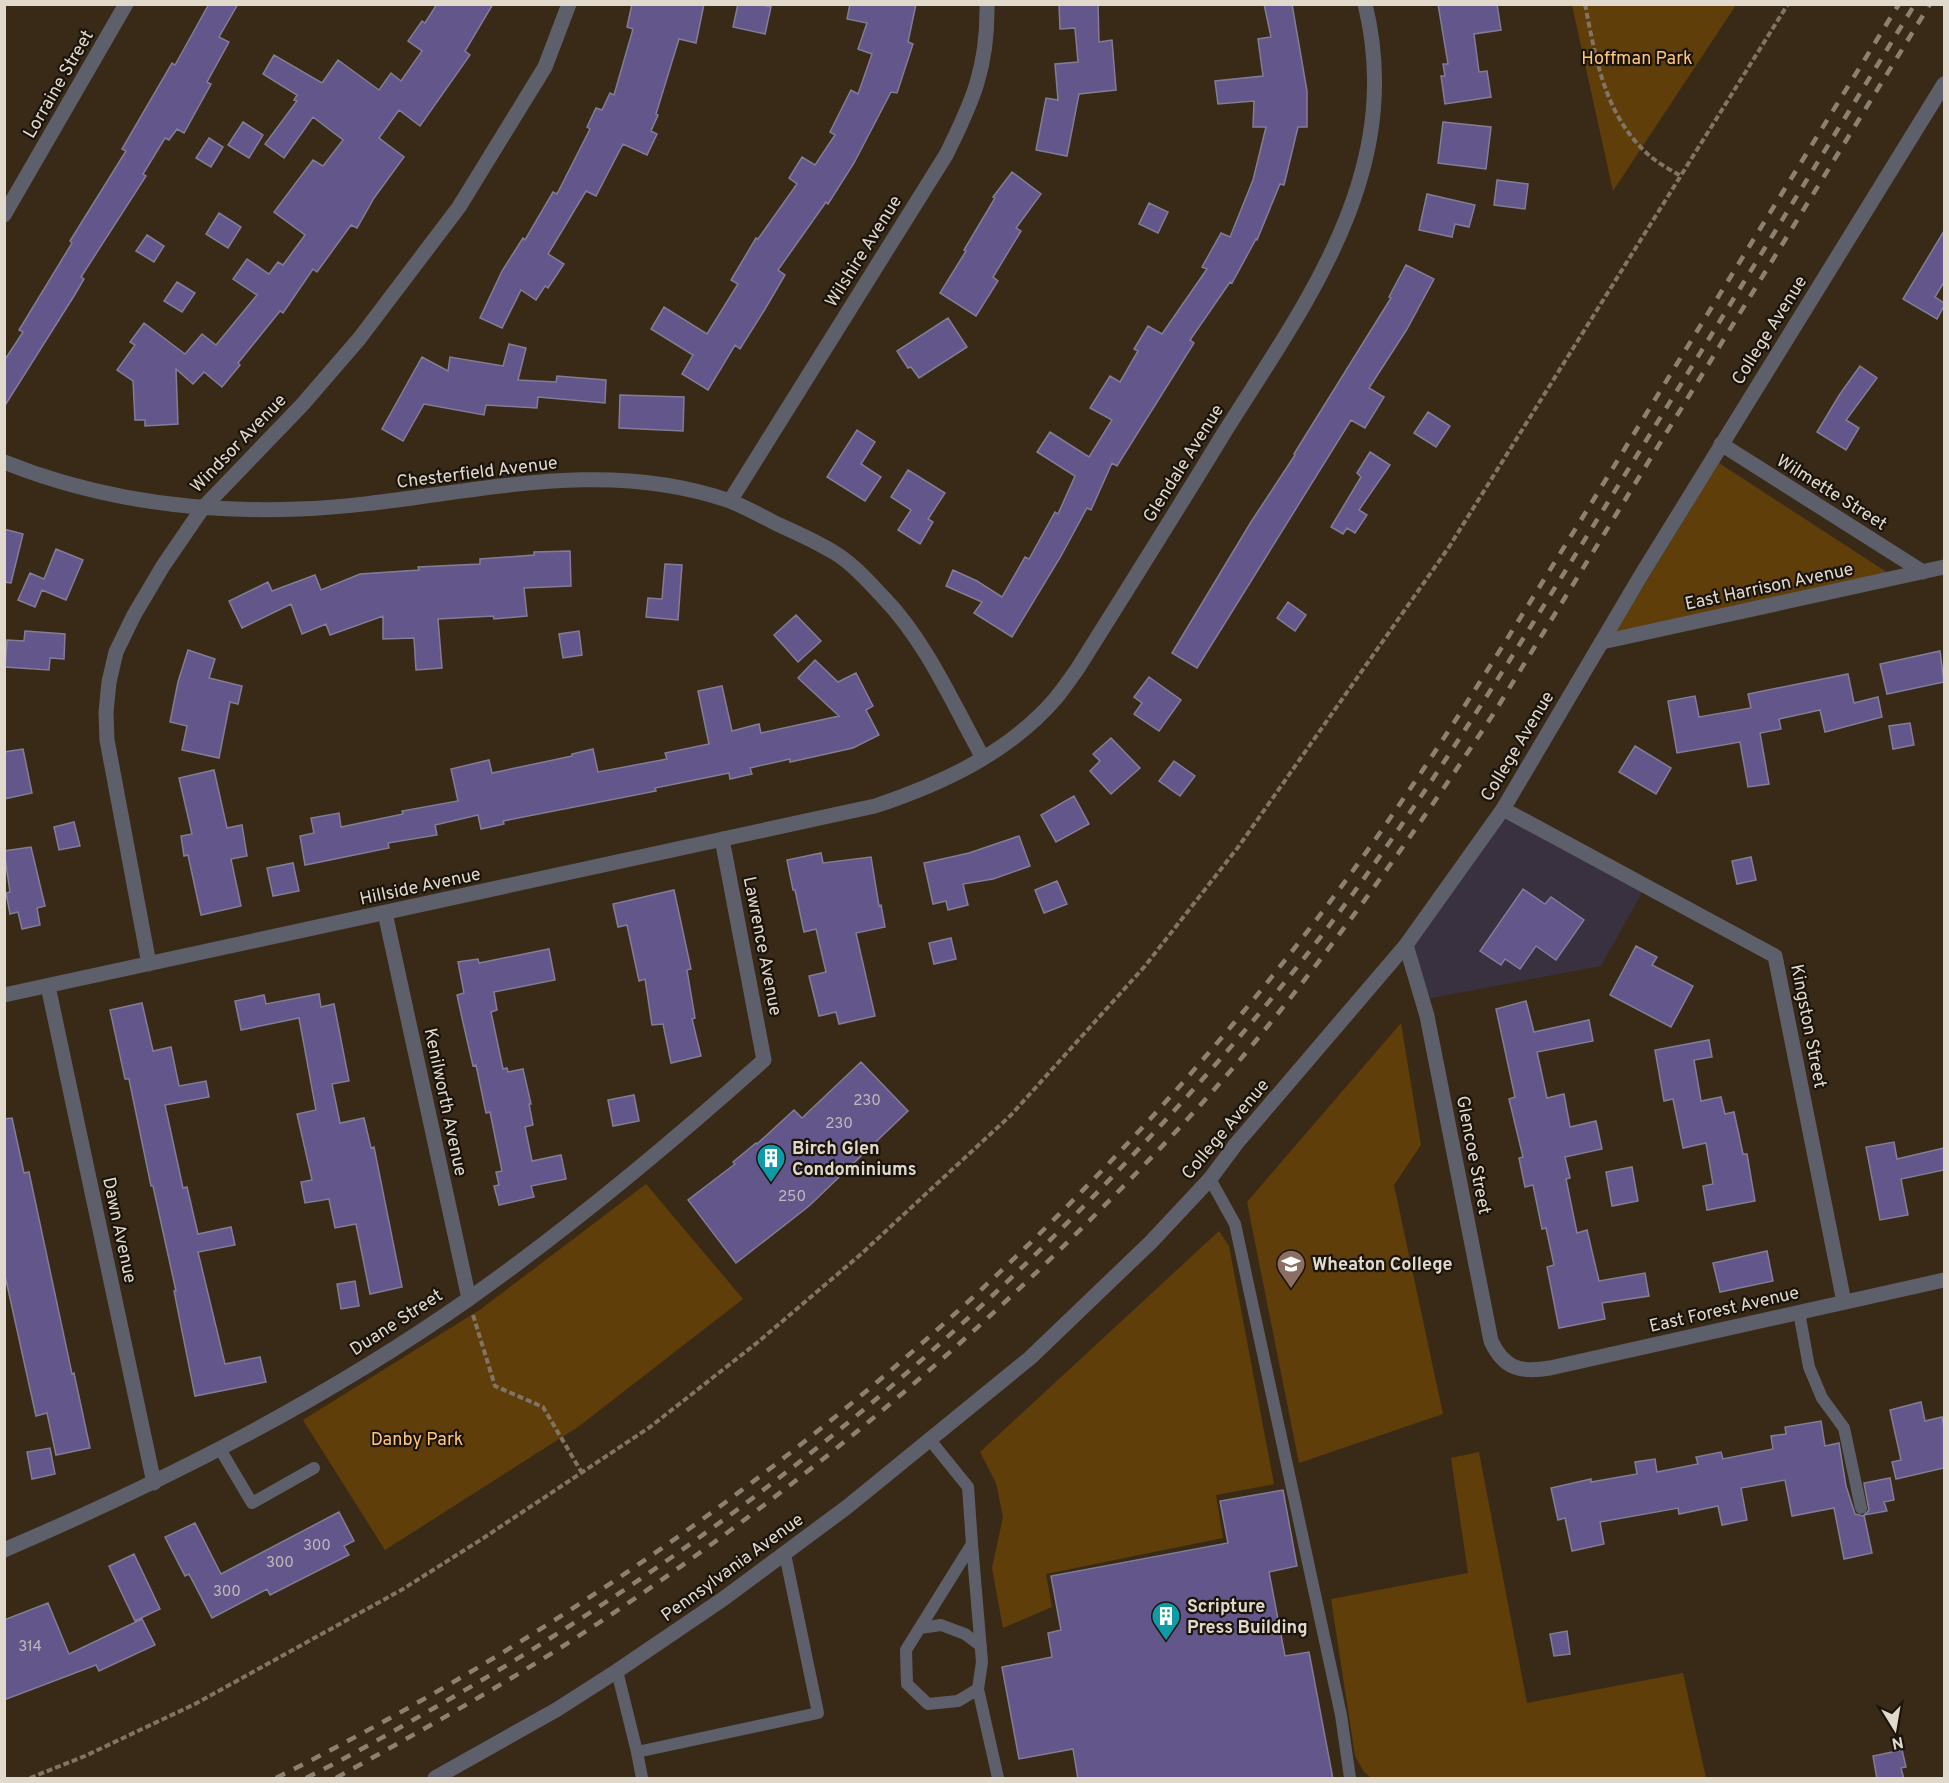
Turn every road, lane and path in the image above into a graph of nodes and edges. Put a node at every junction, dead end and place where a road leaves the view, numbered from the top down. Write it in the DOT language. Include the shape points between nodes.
graph roads {
  1 [pos="126,4"];
  2 [pos="569,4"];
  3 [pos="987,4"];
  4 [pos="1365,4"];
  5 [pos="1586,4"];
  6 [pos="1788,4"];
  7 [pos="1944,84"];
  8 [pos="1681,176"];
  9 [pos="4,215"];
  10 [pos="1721,444"];
  11 [pos="4,462"];
  12 [pos="730,501"];
  13 [pos="202,509"];
  14 [pos="1944,567"];
  15 [pos="1923,572"];
  16 [pos="1602,642"];
  17 [pos="983,759"];
  18 [pos="1503,809"];
  19 [pos="843,812"];
  20 [pos="723,839"];
  21 [pos="386,913"];
  22 [pos="1406,945"];
  23 [pos="148,964"];
  24 [pos="48,986"];
  25 [pos="4,995"];
  26 [pos="764,1060"];
  27 [pos="1210,1179"];
  28 [pos="1944,1280"];
  29 [pos="469,1299"];
  30 [pos="1844,1302"];
  31 [pos="1799,1312"];
  32 [pos="1030,1358"];
  33 [pos="1511,1366"];
  34 [pos="930,1440"];
  35 [pos="220,1449"];
  36 [pos="314,1468"];
  37 [pos="582,1473"];
  38 [pos="154,1483"];
  39 [pos="1861,1508"];
  40 [pos="972,1544"];
  41 [pos="4,1550"];
  42 [pos="785,1554"];
  43 [pos="920,1628"];
  44 [pos="981,1646"];
  45 [pos="617,1671"];
  46 [pos="978,1689"];
  47 [pos="637,1752"];
  48 [pos="440,1777"];
  49 [pos="30,1779"];
  50 [pos="642,1779"];
  51 [pos="998,1779"];
  52 [pos="1350,1779"];
  1 -- 9 [label="street, Lorraine Street"];
  2 -- 13 [label="street, Windsor Avenue" via="544,68 459,207 359,339"];
  3 -- 12 [label="street, Wilshire Avenue" via="978,83 946,156"];
  4 -- 17 [label="street, Glendale Avenue" via="1374,72 1370,142 1351,212 1318,281 1078,668 1028,726"];
  5 -- 8 [label="path" via="1604,87 1619,121 1651,157"];
  6 -- 8 [label="path"];
  7 -- 10 [label="street, College Avenue"];
  8 -- 37 [label="path" via="1449,547 1239,846 1145,966 1011,1115 860,1256 650,1427"];
  10 -- 15 [label="street, Wilmette Street"];
  10 -- 16 [label="street, College Avenue"];
  11 -- 13 [label="street, Chesterfield Avenue" via="36,475 116,496"];
  12 -- 13 [label="street, Chesterfield Avenue" via="643,483 549,480 400,501 300,509"];
  12 -- 17 [label="street, Chesterfield Avenue" via="837,554 885,599 926,655"];
  13 -- 23 [label="street, Windsor Avenue" via="135,615 116,652 109,682 107,740"];
  14 -- 15 [label="street, East Harrison Avenue"];
  15 -- 16 [label="street, East Harrison Avenue"];
  16 -- 18 [label="street, College Avenue"];
  17 -- 19 [label="street, Glendale Avenue" via="907,796"];
  18 -- 22 [label="street, College Avenue"];
  18 -- 30 [label="street, Kingston Street" via="1775,956"];
  19 -- 20 [label="street, Hillside Avenue"];
  20 -- 21 [label="street, Hillside Avenue"];
  20 -- 26 [label="street, Lawrence Avenue"];
  21 -- 23 [label="street, Hillside Avenue"];
  21 -- 29 [label="street, Kenilworth Avenue"];
  22 -- 27 [label="street, College Avenue"];
  22 -- 33 [label="street, Glencoe Street" via="1427,1016 1491,1341 1502,1360"];
  23 -- 24 [label="street, Hillside Avenue"];
  24 -- 25 [label="street, Hillside Avenue"];
  24 -- 38 [label="street, Dawn Avenue"];
  26 -- 29 [label="street, Duane Street" via="618,1186"];
  27 -- 32 [label="street, College Avenue" via="1151,1242"];
  27 -- 52 [label="lane" via="1234,1224 1341,1715"];
  28 -- 30 [label="street, East Forest Avenue"];
  29 -- 35 [label="street, Duane Street"];
  29 -- 37 [label="path" via="495,1386 543,1407"];
  30 -- 31 [label="street, East Forest Avenue"];
  31 -- 33 [label="street, East Forest Avenue" via="1550,1368 1530,1370"];
  31 -- 39 [label="lane" via="1809,1367 1822,1398 1844,1428"];
  32 -- 34 [label="street, Pennsylvania Avenue"];
  34 -- 40 [label="lane" via="968,1487"];
  34 -- 42 [label="street, Pennsylvania Avenue"];
  35 -- 36 [label="lane" via="252,1503"];
  35 -- 38 [label="street, Duane Street"];
  37 -- 49 [label="path" via="403,1589 276,1661 185,1709"];
  38 -- 41 [label="street, Duane Street"];
  40 -- 43 [label="lane"];
  40 -- 44 [label="lane"];
  42 -- 45 [label="street, Pennsylvania Avenue"];
  42 -- 47 [label="lane" via="818,1713"];
  43 -- 44 [label="lane" via="941,1625 965,1634"];
  43 -- 46 [label="lane" via="906,1650 908,1684 928,1704 958,1701"];
  44 -- 46 [label="lane"];
  45 -- 47 [label="lane"];
  45 -- 48 [label="street, Pennsylvania Avenue"];
  46 -- 51 [label="lane"];
  47 -- 50 [label="lane"];
}
